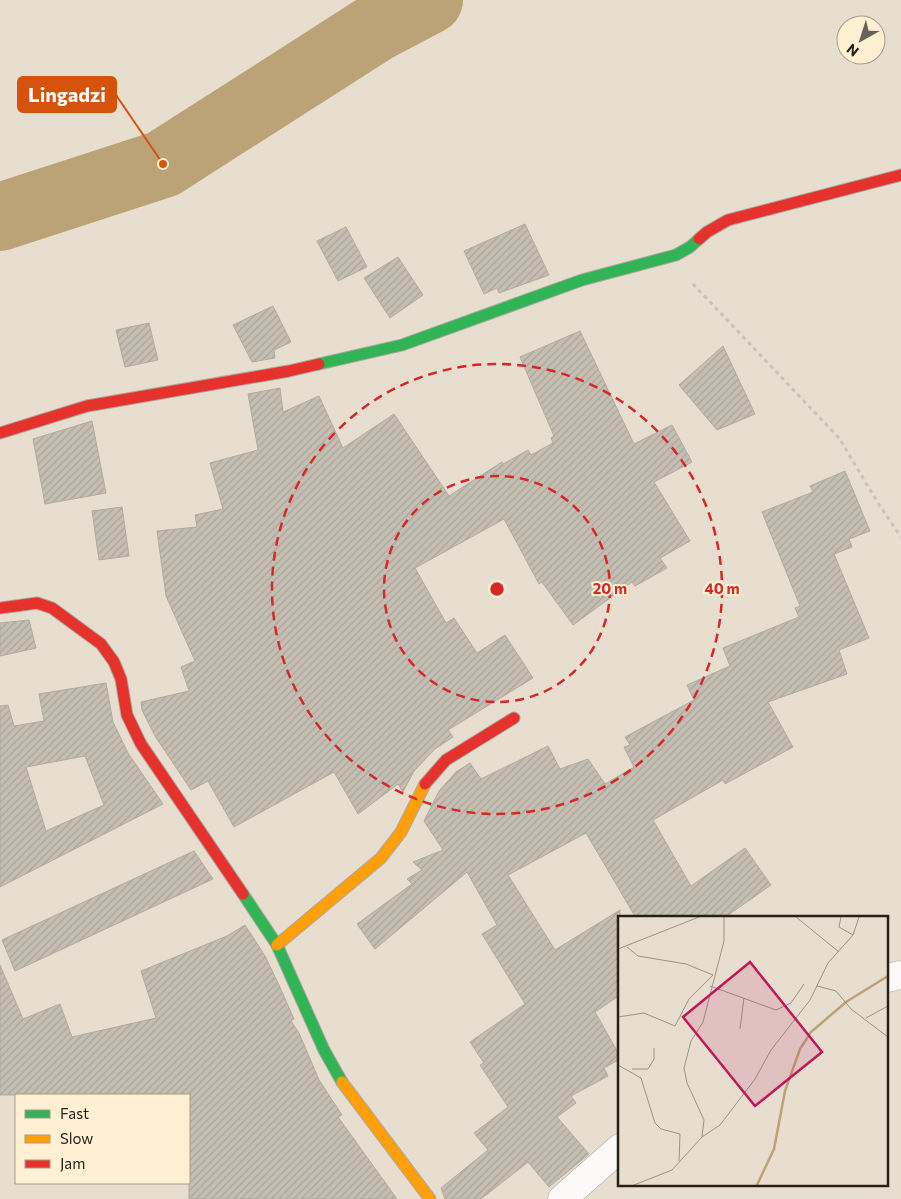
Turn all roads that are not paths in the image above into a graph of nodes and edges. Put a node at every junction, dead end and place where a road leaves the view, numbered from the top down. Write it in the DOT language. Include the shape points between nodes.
graph roads {
  1 [pos="901,175"];
  2 [pos="0,433"];
  3 [pos="0,608"];
  4 [pos="514,718"];
  5 [pos="277,945"];
  6 [pos="901,975"];
  7 [pos="888,978"];
  8 [pos="618,1150"];
  9 [pos="430,1199"];
  10 [pos="562,1199"];
  1 -- 2 [label="street" via="728,220 676,255 582,280 402,345 289,370 87,406"];
  3 -- 5 [label="street" via="37,603 52,608 101,644 121,678 127,715 140,744"];
  4 -- 5 [label="street" via="446,760 426,782 401,832 381,858"];
  5 -- 9 [label="street" via="339,1078"];
  6 -- 7 [label="street"];
  8 -- 10 [label="street"];
}
